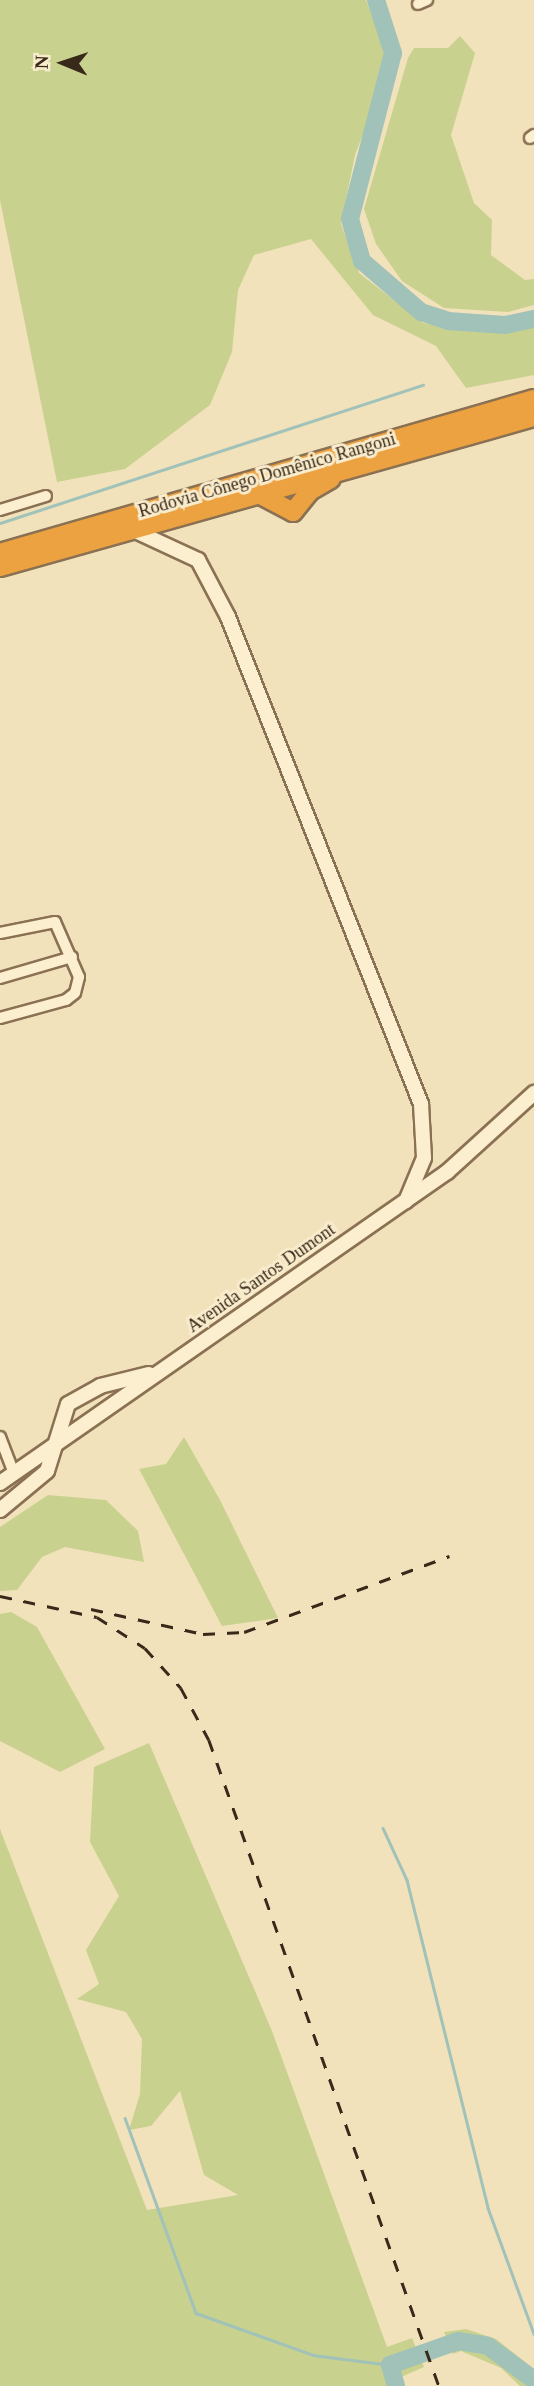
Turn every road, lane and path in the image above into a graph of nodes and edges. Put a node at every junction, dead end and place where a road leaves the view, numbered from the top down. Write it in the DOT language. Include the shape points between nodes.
graph roads {
  1 [pos="534,399"];
  2 [pos="534,417"];
  3 [pos="412,449"];
  4 [pos="254,492"];
  5 [pos="46,496"];
  6 [pos="0,510"];
  7 [pos="131,529"];
  8 [pos="0,553"];
  9 [pos="0,567"];
  10 [pos="0,933"];
  11 [pos="72,957"];
  12 [pos="0,978"];
  13 [pos="0,1018"];
  14 [pos="534,1093"];
  15 [pos="406,1201"];
  16 [pos="157,1372"];
  17 [pos="0,1437"];
  18 [pos="58,1443"];
  19 [pos="14,1474"];
  20 [pos="0,1482"];
  21 [pos="0,1510"];
  1 -- 8 [label="highway, Rodovia Cônego Domênico Rangoni"];
  2 -- 3 [label="highway, Rodovia Cônego Domênico Rangoni"];
  3 -- 4 [label="highway, Rodovia Cônego Domênico Rangoni"];
  3 -- 4 [label="highway" via="316,486 293,512"];
  4 -- 7 [label="highway, Rodovia Cônego Domênico Rangoni"];
  5 -- 6 [label="street"];
  7 -- 9 [label="highway, Rodovia Cônego Domênico Rangoni"];
  7 -- 15 [label="main road" via="189,552 220,600 421,1104 424,1158"];
  10 -- 11 [label="street" via="55,922"];
  11 -- 12 [label="street"];
  11 -- 13 [label="street" via="75,993"];
  14 -- 15 [label="main road, Avenida Santos Dumont"];
  15 -- 16 [label="main road, Avenida Santos Dumont"];
  16 -- 18 [label="main road, Avenida Santos Dumont"];
  16 -- 18 [label="main road" via="100,1386 68,1404 57,1421"];
  17 -- 19 [label="street"];
  18 -- 19 [label="main road, Avenida Santos Dumont"];
  18 -- 21 [label="main road" via="47,1471"];
  19 -- 20 [label="main road, Avenida Santos Dumont"];
}
